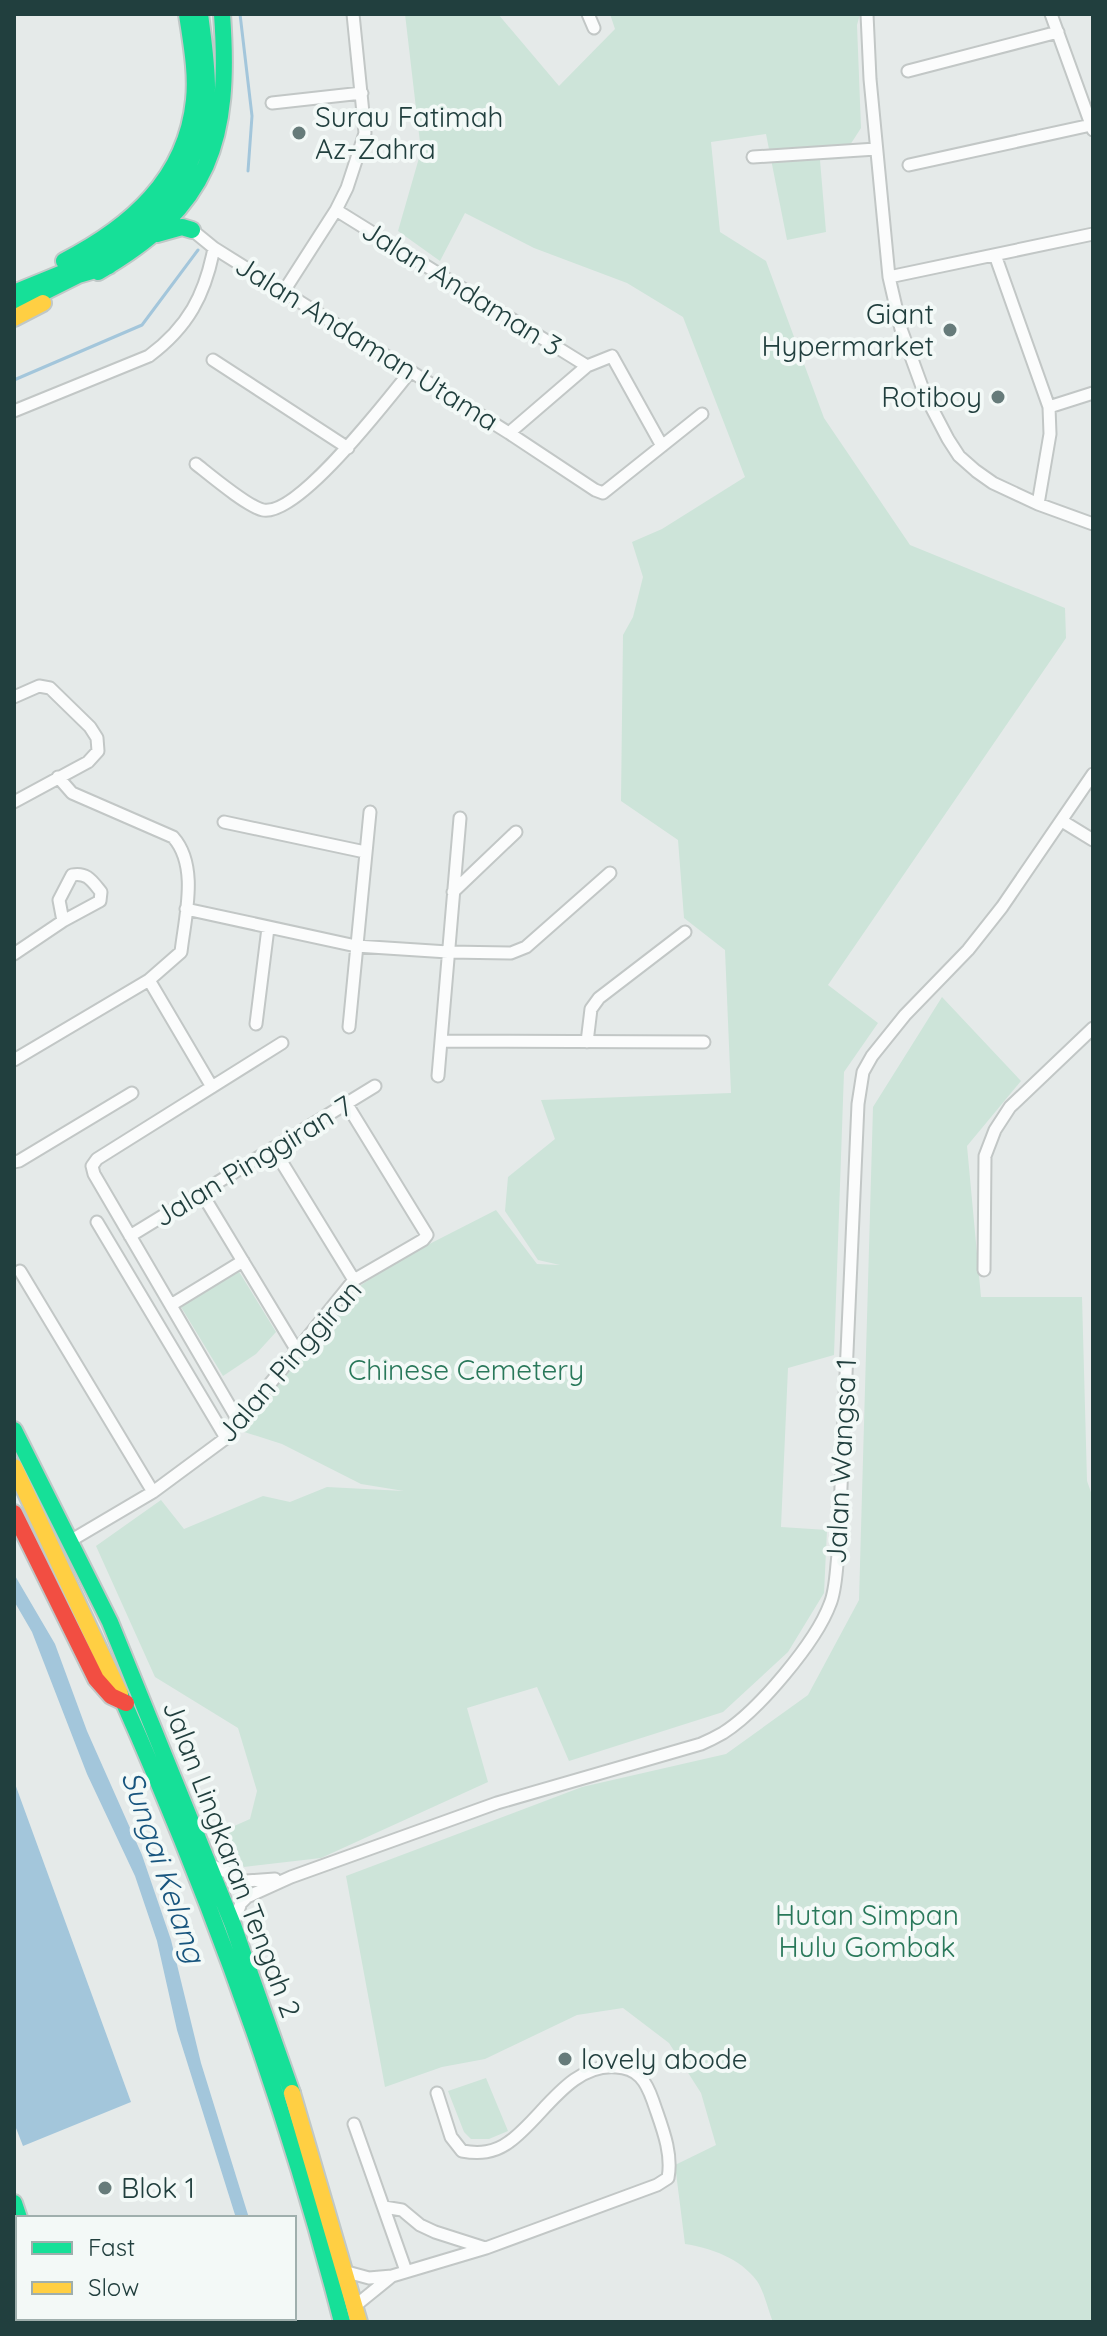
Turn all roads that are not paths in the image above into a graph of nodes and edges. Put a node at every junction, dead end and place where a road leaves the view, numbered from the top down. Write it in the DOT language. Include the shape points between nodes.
graph roads {
  1 [pos="187,14"];
  2 [pos="200,14"];
  3 [pos="213,14"];
  4 [pos="222,14"];
  5 [pos="353,14"];
  6 [pos="588,14"];
  7 [pos="867,14"];
  8 [pos="1051,14"];
  9 [pos="594,28"];
  10 [pos="1058,32"];
  11 [pos="908,71"];
  12 [pos="224,86"];
  13 [pos="362,93"];
  14 [pos="272,103"];
  15 [pos="1092,128"];
  16 [pos="876,149"];
  17 [pos="753,157"];
  18 [pos="909,165"];
  19 [pos="192,195"];
  20 [pos="336,210"];
  21 [pos="192,230"];
  22 [pos="1093,234"];
  23 [pos="155,235"];
  24 [pos="214,248"];
  25 [pos="995,255"];
  26 [pos="109,266"];
  27 [pos="889,277"];
  28 [pos="284,291"];
  29 [pos="17,292"];
  30 [pos="14,307"];
  31 [pos="14,318"];
  32 [pos="213,360"];
  33 [pos="587,366"];
  34 [pos="410,372"];
  35 [pos="1093,393"];
  36 [pos="1049,407"];
  37 [pos="14,411"];
  38 [pos="702,414"];
  39 [pos="509,433"];
  40 [pos="662,446"];
  41 [pos="348,448"];
  42 [pos="196,464"];
  43 [pos="1038,504"];
  44 [pos="1093,524"];
  45 [pos="14,697"];
  46 [pos="1093,774"];
  47 [pos="58,777"];
  48 [pos="14,802"];
  49 [pos="370,812"];
  50 [pos="460,818"];
  51 [pos="1062,821"];
  52 [pos="224,822"];
  53 [pos="516,832"];
  54 [pos="1093,840"];
  55 [pos="365,852"];
  56 [pos="610,873"];
  57 [pos="453,892"];
  58 [pos="186,909"];
  59 [pos="63,921"];
  60 [pos="268,928"];
  61 [pos="685,932"];
  62 [pos="356,946"];
  63 [pos="448,952"];
  64 [pos="14,954"];
  65 [pos="149,980"];
  66 [pos="256,1024"];
  67 [pos="349,1027"];
  68 [pos="1093,1028"];
  69 [pos="441,1041"];
  70 [pos="587,1042"];
  71 [pos="704,1042"];
  72 [pos="282,1043"];
  73 [pos="14,1060"];
  74 [pos="438,1076"];
  75 [pos="375,1086"];
  76 [pos="212,1087"];
  77 [pos="132,1093"];
  78 [pos="346,1103"];
  79 [pos="273,1148"];
  80 [pos="14,1162"];
  81 [pos="201,1192"];
  82 [pos="97,1222"];
  83 [pos="130,1236"];
  84 [pos="243,1261"];
  85 [pos="984,1270"];
  86 [pos="20,1271"];
  87 [pos="354,1280"];
  88 [pos="171,1305"];
  89 [pos="296,1349"];
  90 [pos="239,1422"];
  91 [pos="14,1430"];
  92 [pos="226,1438"];
  93 [pos="14,1467"];
  94 [pos="153,1492"];
  95 [pos="14,1513"];
  96 [pos="70,1541"];
  97 [pos="126,1703"];
  98 [pos="209,1864"];
  99 [pos="291,1877"];
  100 [pos="233,1925"];
  101 [pos="437,2093"];
  102 [pos="354,2124"];
  103 [pos="384,2207"];
  104 [pos="486,2248"];
  105 [pos="406,2271"];
  106 [pos="347,2272"];
  107 [pos="392,2276"];
  108 [pos="357,2314"];
  109 [pos="342,2322"];
  1 -- 29 [label="main road" via="194,103 183,145 163,184 127,224 39,273"];
  2 -- 29 [label="main road" via="206,100 192,159 175,191 126,240"];
  3 -- 12 [label="main road"];
  4 -- 12 [label="main road"];
  5 -- 13 [label="street"];
  6 -- 9 [label="street"];
  7 -- 16 [label="street"];
  8 -- 10 [label="street"];
  10 -- 11 [label="street"];
  10 -- 15 [label="street"];
  12 -- 19 [label="main road" via="219,134"];
  13 -- 14 [label="street"];
  13 -- 20 [label="street" via="365,133"];
  15 -- 18 [label="street"];
  16 -- 17 [label="street"];
  16 -- 27 [label="street"];
  19 -- 21 [label="main road" via="187,211"];
  19 -- 23 [label="main road"];
  20 -- 28 [label="street"];
  20 -- 33 [label="street, Jalan Andaman 3"];
  21 -- 23 [label="main road" via="174,228"];
  21 -- 24 [label="street, Jalan Andaman Utama"];
  22 -- 25 [label="street"];
  23 -- 26 [label="main road"];
  24 -- 28 [label="street, Jalan Andaman Utama"];
  24 -- 37 [label="street" via="195,308 165,344 149,356"];
  25 -- 27 [label="street"];
  25 -- 36 [label="street"];
  26 -- 30 [label="main road" via="78,275"];
  26 -- 31 [label="main road"];
  27 -- 43 [label="street" via="921,382 959,456 993,483"];
  28 -- 34 [label="street, Jalan Andaman Utama"];
  32 -- 41 [label="street"];
  33 -- 39 [label="street, Jalan Andaman Utama"];
  33 -- 40 [label="street" via="607,357 616,359"];
  34 -- 39 [label="street, Jalan Andaman Utama"];
  34 -- 41 [label="street"];
  35 -- 36 [label="street"];
  36 -- 43 [label="street" via="1050,434"];
  38 -- 40 [label="street"];
  39 -- 40 [label="street" via="603,493"];
  41 -- 42 [label="street" via="294,499 263,510"];
  43 -- 44 [label="street"];
  45 -- 47 [label="street" via="39,686 50,688 97,738 98,751 88,762"];
  46 -- 51 [label="street, Jalan Wangsa 1"];
  47 -- 48 [label="street"];
  47 -- 58 [label="street" via="72,793 173,837 183,847 188,863"];
  49 -- 55 [label="street"];
  50 -- 57 [label="street"];
  51 -- 54 [label="street"];
  51 -- 99 [label="street, Jalan Wangsa 1" via="968,950 885,1039 863,1072 838,1555 831,1603 804,1649 747,1713 701,1744 497,1803"];
  52 -- 55 [label="street"];
  53 -- 57 [label="street"];
  55 -- 62 [label="street"];
  56 -- 63 [label="street" via="526,947 511,953"];
  57 -- 63 [label="street"];
  58 -- 60 [label="street"];
  58 -- 65 [label="street" via="181,952"];
  59 -- 59 [label="street" via="100,901 101,892 89,877 72,875 59,900"];
  59 -- 64 [label="street"];
  60 -- 62 [label="street"];
  60 -- 66 [label="street"];
  61 -- 70 [label="street" via="599,998 591,1009"];
  62 -- 63 [label="street"];
  62 -- 67 [label="street"];
  63 -- 69 [label="street"];
  65 -- 73 [label="street"];
  65 -- 76 [label="street"];
  68 -- 85 [label="street" via="1010,1107 995,1130 985,1156"];
  69 -- 70 [label="street"];
  69 -- 74 [label="street"];
  70 -- 71 [label="street"];
  72 -- 76 [label="street"];
  75 -- 78 [label="street, Jalan Pinggiran 7"];
  76 -- 83 [label="street" via="92,1166"];
  77 -- 80 [label="street"];
  78 -- 79 [label="street, Jalan Pinggiran 7"];
  78 -- 87 [label="street, Jalan Pinggiran" via="427,1235"];
  79 -- 81 [label="street, Jalan Pinggiran 7"];
  79 -- 87 [label="street"];
  81 -- 83 [label="street, Jalan Pinggiran 7"];
  81 -- 84 [label="street"];
  82 -- 92 [label="street"];
  83 -- 88 [label="street"];
  84 -- 88 [label="street"];
  84 -- 89 [label="street"];
  86 -- 94 [label="street"];
  87 -- 89 [label="street, Jalan Pinggiran"];
  88 -- 90 [label="street"];
  89 -- 90 [label="street, Jalan Pinggiran"];
  90 -- 92 [label="street, Jalan Pinggiran"];
  91 -- 96 [label="main road, Jalan Lingkaran Tengah 2"];
  92 -- 94 [label="street, Jalan Pinggiran"];
  93 -- 97 [label="main road, Jalan Lingkaran Tengah 2"];
  94 -- 96 [label="street, Jalan Pinggiran"];
  95 -- 97 [label="main road" via="96,1679"];
  96 -- 98 [label="main road, Jalan Lingkaran Tengah 2" via="142,1697"];
  97 -- 109 [label="main road, Jalan Lingkaran Tengah 2" via="219,1932 272,2082"];
  98 -- 99 [label="street, Jalan Wangsa 1" via="246,1881"];
  98 -- 100 [label="main road, Jalan Lingkaran Tengah 2"];
  99 -- 100 [label="street, Jalan Wangsa 1" via="247,1897"];
  100 -- 106 [label="main road, Jalan Lingkaran Tengah 2" via="303,2124"];
  101 -- 104 [label="street" via="451,2137 462,2151 478,2154 510,2142 564,2088 607,2066 631,2068 646,2082 653,2101 671,2162 668,2178"];
  102 -- 103 [label="street"];
  103 -- 104 [label="street" via="402,2210 435,2232"];
  103 -- 105 [label="street"];
  104 -- 105 [label="street"];
  105 -- 107 [label="street"];
  106 -- 107 [label="street" via="369,2278"];
  106 -- 108 [label="main road, Jalan Lingkaran Tengah 2"];
  107 -- 108 [label="street"];
}
